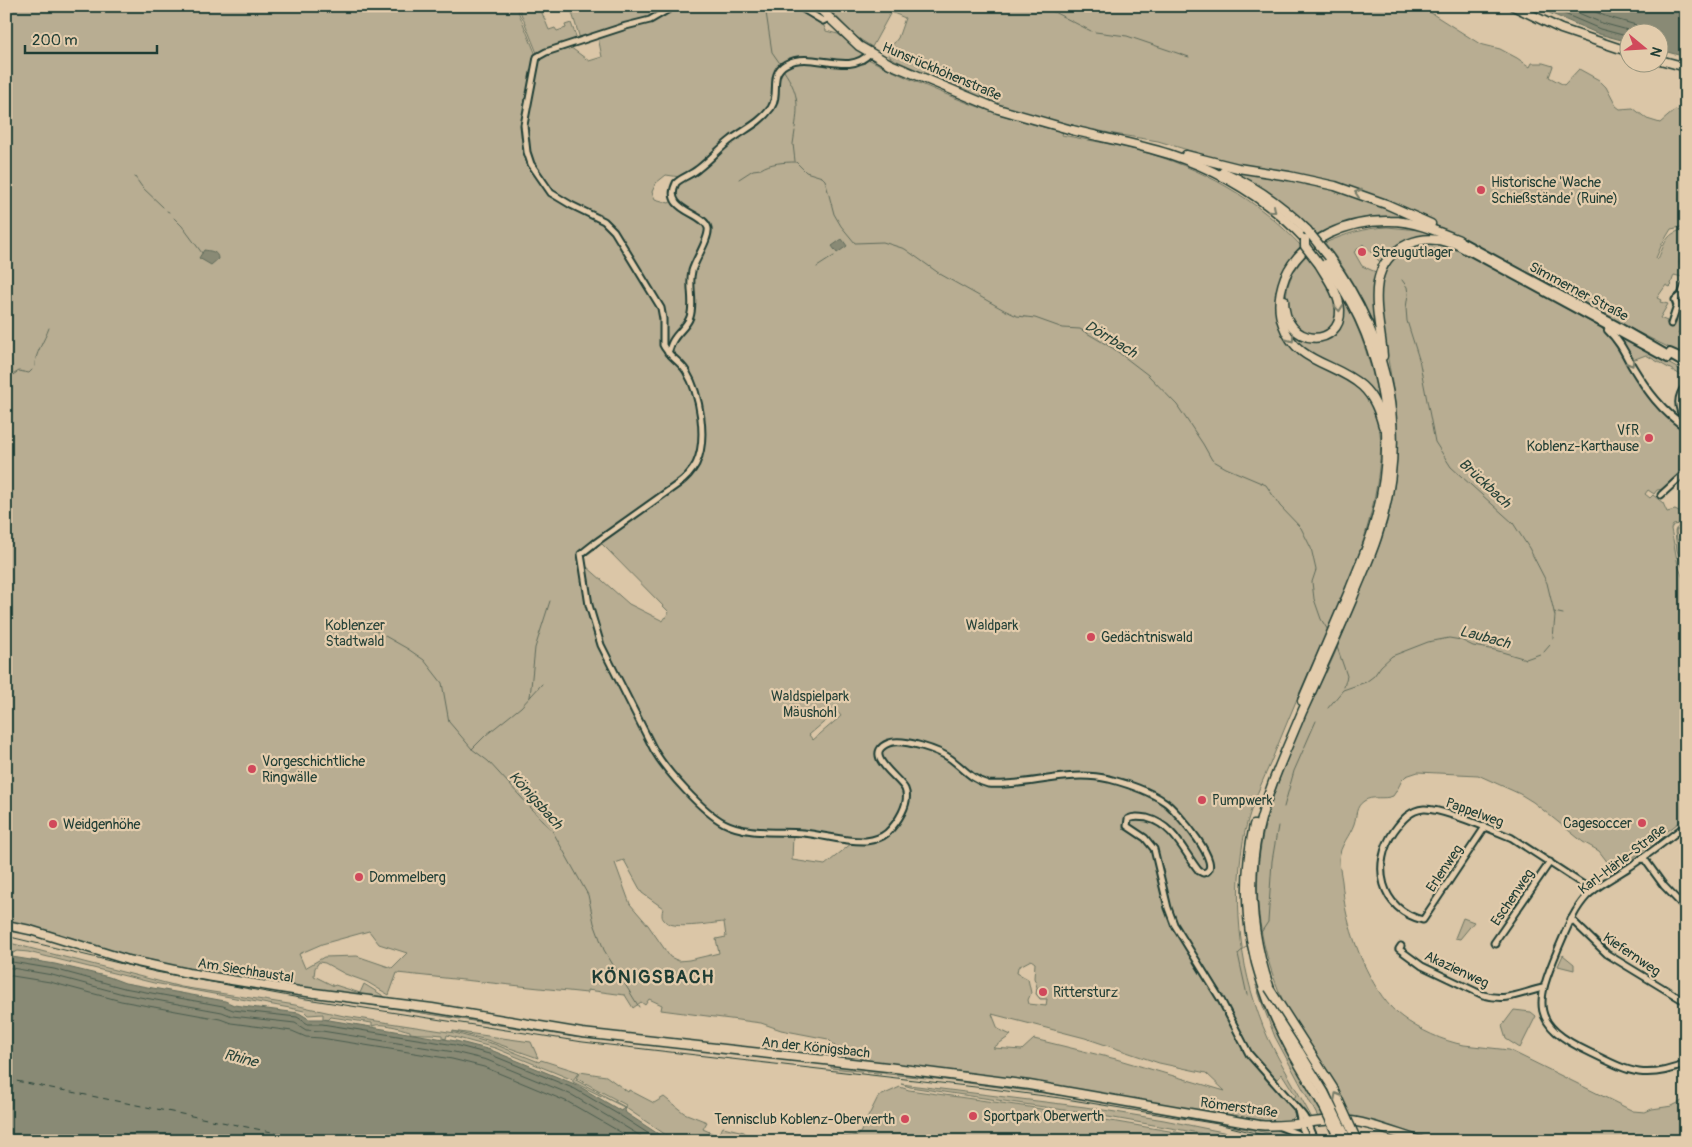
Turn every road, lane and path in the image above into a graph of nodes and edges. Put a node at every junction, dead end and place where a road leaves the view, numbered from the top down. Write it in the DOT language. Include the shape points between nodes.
graph roads {
  1 [pos="674,6"];
  2 [pos="798,6"];
  3 [pos="817,6"];
  4 [pos="1513,6"];
  5 [pos="829,18"];
  6 [pos="1620,49"];
  7 [pos="870,54"];
  8 [pos="1670,63"];
  9 [pos="1686,67"];
  10 [pos="1072,130"];
  11 [pos="1186,155"];
  12 [pos="1304,235"];
  13 [pos="1459,240"];
  14 [pos="1467,250"];
  15 [pos="1324,261"];
  16 [pos="1686,282"];
  17 [pos="1602,324"];
  18 [pos="1671,324"];
  19 [pos="1654,346"];
  20 [pos="668,353"];
  21 [pos="1686,358"];
  22 [pos="1686,365"];
  23 [pos="1686,369"];
  24 [pos="1385,373"];
  25 [pos="1686,386"];
  26 [pos="1686,420"];
  27 [pos="1686,428"];
  28 [pos="1386,448"];
  29 [pos="1686,472"];
  30 [pos="1660,496"];
  31 [pos="1348,602"];
  32 [pos="1686,825"];
  33 [pos="1484,827"];
  34 [pos="1643,857"];
  35 [pos="1550,862"];
  36 [pos="1593,891"];
  37 [pos="1686,909"];
  38 [pos="1571,919"];
  39 [pos="1422,920"];
  40 [pos="6,925"];
  41 [pos="1496,944"];
  42 [pos="1401,946"];
  43 [pos="1270,988"];
  44 [pos="1543,988"];
  45 [pos="1686,999"];
  46 [pos="487,1018"];
  47 [pos="1686,1064"];
  48 [pos="1142,1104"];
  49 [pos="1304,1124"];
  50 [pos="1280,1126"];
  51 [pos="1307,1136"];
  52 [pos="1316,1141"];
  53 [pos="1340,1141"];
  54 [pos="1348,1141"];
  55 [pos="1357,1141"];
  56 [pos="1421,1141"];
  1 -- 20 [label="street" via="650,20 546,52 536,58 524,125 531,164 552,193 614,231 661,308 662,342"];
  2 -- 5 [label="street" via="820,20"];
  3 -- 5 [label="main road, Hunsrückhöhenstraße"];
  4 -- 6 [label="main road" via="1561,29"];
  5 -- 7 [label="main road, Hunsrückhöhenstraße"];
  7 -- 10 [label="main road, Hunsrückhöhenstraße" via="977,102"];
  7 -- 20 [label="street" via="856,62 836,64 801,59 783,66 777,74 775,97 769,110 698,170 676,183 674,198 704,222 708,233 691,276 690,317 674,338"];
  8 -- 9 [label="main road"];
  10 -- 11 [label="main road" via="1133,140"];
  10 -- 12 [label="main road, one-way" via="1170,154 1227,178"];
  11 -- 12 [label="main road" via="1264,193 1287,212"];
  13 -- 11 [label="main road, one-way" via="1403,211 1353,192"];
  12 -- 15 [label="main road"];
  13 -- 19 [label="street, Simmerner Straße"];
  13 -- 28 [label="main road, one-way" via="1406,222 1360,224 1334,232 1312,244 1294,261 1282,285 1279,308 1287,335 1307,356 1364,388 1378,409"];
  15 -- 14 [label="main road, one-way" via="1339,303 1340,316 1331,332 1312,338 1299,334 1290,323 1284,297 1297,263 1325,242 1361,228 1391,225 1433,233"];
  14 -- 17 [label="street, Simmerner Straße"];
  14 -- 24 [label="main road" via="1444,241 1423,240 1398,250 1384,266 1376,298"];
  15 -- 24 [label="main road" via="1341,274 1360,305"];
  15 -- 28 [label="main road" via="1346,293 1370,342 1385,406"];
  16 -- 18 [label="street" via="1674,300 1677,306"];
  17 -- 23 [label="street, Simmerner Straße"];
  17 -- 27 [label="street, one-way" via="1620,344 1646,388 1664,410"];
  19 -- 21 [label="street"];
  19 -- 22 [label="street, Simmerner Straße"];
  20 -- 49 [label="street" via="684,368 694,387 701,430 696,464 689,475 581,555 589,605 600,645 664,765 715,817 730,826 851,840 869,840 885,834 905,804 904,787 879,758 882,749 892,742 944,755 974,779 988,784 1087,776 1129,785 1155,796 1174,809 1196,837 1210,859 1209,871 1198,870 1170,831 1159,823 1135,817 1128,819 1127,826 1143,836 1154,849 1174,924 1225,1006 1249,1054 1298,1108 1305,1117"];
  24 -- 31 [label="main road" via="1393,428 1390,483 1378,536"];
  25 -- 26 [label="street" via="1678,403"];
  28 -- 31 [label="main road" via="1377,517"];
  29 -- 30 [label="street"];
  31 -- 43 [label="main road" via="1271,786 1258,832 1252,901 1260,953"];
  31 -- 53 [label="main road, bridge" via="1263,794 1251,838 1246,888 1251,944 1265,997 1283,1037"];
  32 -- 34 [label="street, Karl-Härle-Straße"];
  33 -- 35 [label="street, Pappelweg" via="1512,838"];
  33 -- 39 [label="street, Erlenweg"];
  33 -- 39 [label="street, Pappelweg" via="1422,809 1402,820 1390,836 1382,856 1383,882 1397,906"];
  34 -- 36 [label="street, Karl-Härle-Straße"];
  34 -- 37 [label="street"];
  35 -- 36 [label="street, Pappelweg"];
  35 -- 41 [label="street, Eschenweg" via="1498,936"];
  36 -- 38 [label="street, Karl-Härle-Straße"];
  38 -- 44 [label="street, Karl-Härle-Straße"];
  38 -- 45 [label="street, Kiefernweg" via="1607,954"];
  40 -- 46 [label="main road, Am Siechhaustal" via="153,967"];
  42 -- 44 [label="street, Akazienweg" via="1399,949 1418,964 1483,996 1512,997"];
  43 -- 54 [label="main road, bridge" via="1284,1024"];
  55 -- 43 [label="main road, one-way, bridge" via="1333,1088"];
  44 -- 47 [label="street, Karl-Härle-Straße" via="1542,1004 1547,1020 1559,1036 1572,1044 1635,1072 1666,1072"];
  46 -- 48 [label="main road, An der Königsbach" via="582,1033 887,1067"];
  48 -- 50 [label="main road, Römerstraße" via="1232,1121"];
  49 -- 50 [label="main road, Römerstraße"];
  49 -- 51 [label="street"];
  49 -- 52 [label="street"];
  49 -- 56 [label="main road, Römerstraße" via="1347,1121"];
  50 -- 51 [label="street"];
  51 -- 52 [label="street"];
}
